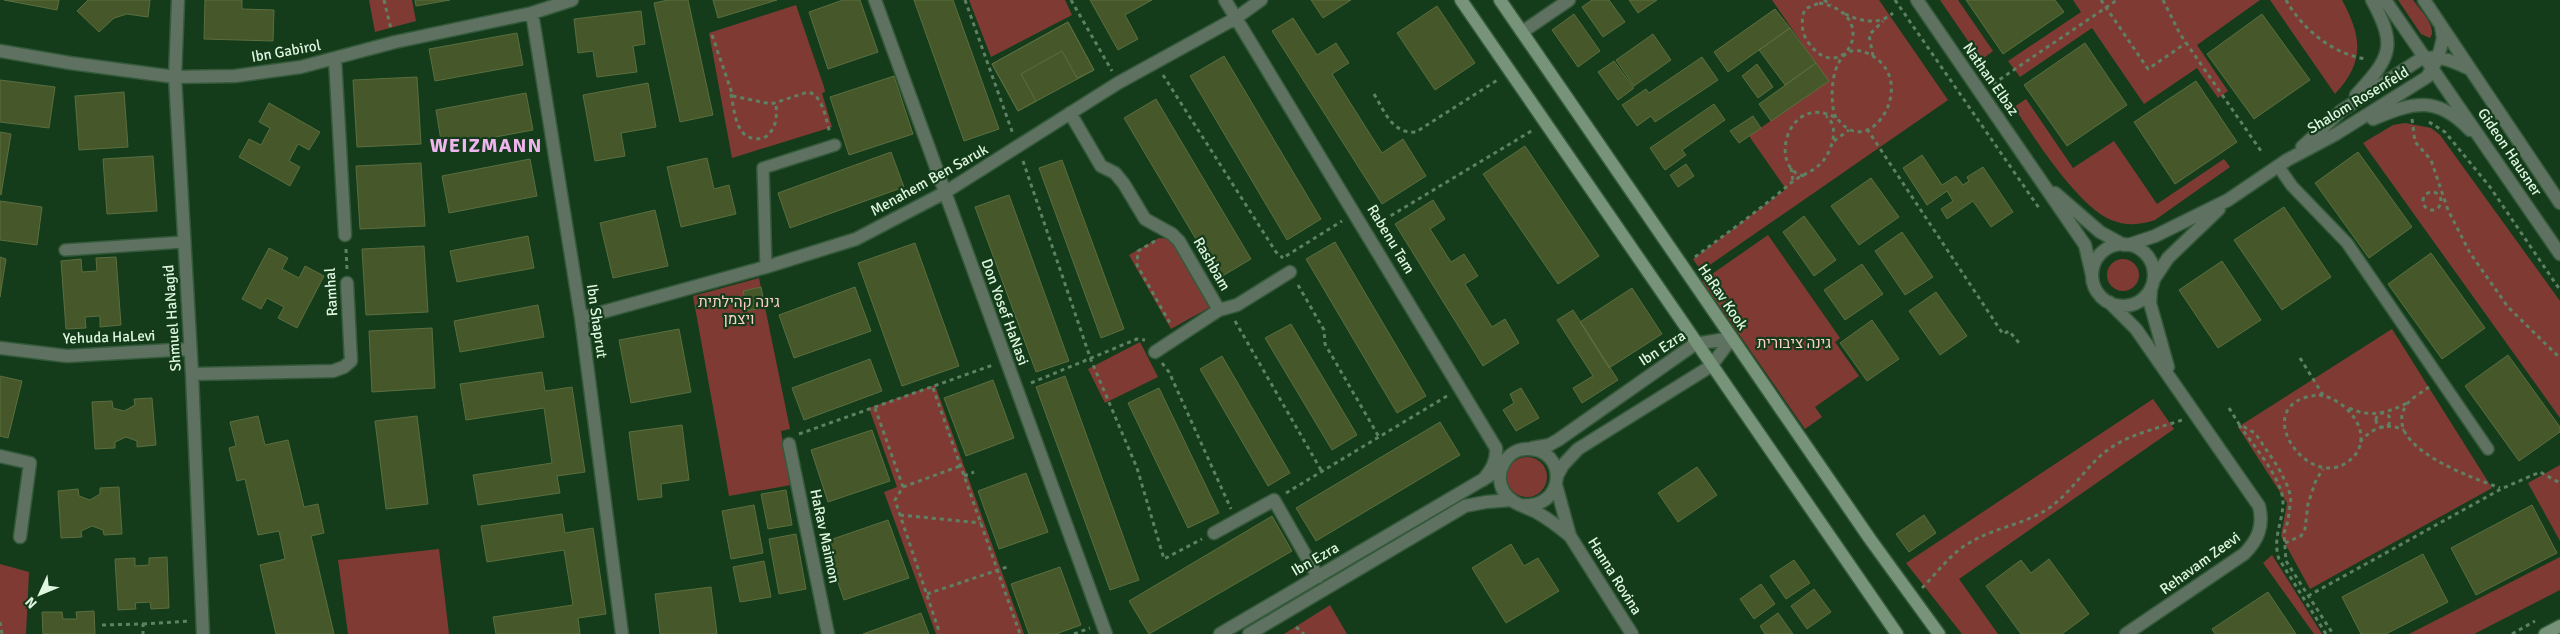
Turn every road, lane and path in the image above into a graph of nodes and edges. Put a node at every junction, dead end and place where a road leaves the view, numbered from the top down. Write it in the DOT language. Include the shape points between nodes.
graph roads {
  1 [pos="178,0"];
  2 [pos="384,0"];
  3 [pos="572,0"];
  4 [pos="875,0"];
  5 [pos="965,0"];
  6 [pos="1071,0"];
  7 [pos="1226,0"];
  8 [pos="1261,0"];
  9 [pos="1461,0"];
  10 [pos="1500,0"];
  11 [pos="1569,0"];
  12 [pos="1824,0"];
  13 [pos="1895,0"];
  14 [pos="1917,0"];
  15 [pos="2101,0"];
  16 [pos="2117,0"];
  17 [pos="2163,0"];
  18 [pos="2286,0"];
  19 [pos="2372,0"];
  20 [pos="2385,0"];
  21 [pos="2424,0"];
  22 [pos="2107,8"];
  23 [pos="532,13"];
  24 [pos="1893,13"];
  25 [pos="1844,14"];
  26 [pos="1236,18"];
  27 [pos="1884,21"];
  28 [pos="2441,26"];
  29 [pos="1522,32"];
  30 [pos="712,35"];
  31 [pos="395,42"];
  32 [pos="2186,43"];
  33 [pos="0,51"];
  34 [pos="1873,56"];
  35 [pos="1834,58"];
  36 [pos="335,59"];
  37 [pos="2367,60"];
  38 [pos="2432,61"];
  39 [pos="1155,62"];
  40 [pos="1838,65"];
  41 [pos="2470,69"];
  42 [pos="1510,72"];
  43 [pos="175,77"];
  44 [pos="1118,83"];
  45 [pos="1993,84"];
  46 [pos="731,91"];
  47 [pos="1374,94"];
  48 [pos="776,103"];
  49 [pos="2341,111"];
  50 [pos="1070,113"];
  51 [pos="1823,114"];
  52 [pos="1836,118"];
  53 [pos="2419,119"];
  54 [pos="2425,120"];
  55 [pos="1545,123"];
  56 [pos="1867,129"];
  57 [pos="1849,130"];
  58 [pos="2336,134"];
  59 [pos="1833,141"];
  60 [pos="834,145"];
  61 [pos="1018,148"];
  62 [pos="2261,151"];
  63 [pos="2492,155"];
  64 [pos="2282,163"];
  65 [pos="1790,166"];
  66 [pos="1804,176"];
  67 [pos="2039,177"];
  68 [pos="1793,181"];
  69 [pos="944,193"];
  70 [pos="2442,198"];
  71 [pos="2228,200"];
  72 [pos="2560,203"];
  73 [pos="1356,213"];
  74 [pos="2042,213"];
  75 [pos="1366,230"];
  76 [pos="1168,233"];
  77 [pos="345,235"];
  78 [pos="183,242"];
  79 [pos="2126,245"];
  80 [pos="65,250"];
  81 [pos="2560,254"];
  82 [pos="1283,258"];
  83 [pos="1682,266"];
  84 [pos="766,267"];
  85 [pos="1290,272"];
  86 [pos="2092,275"];
  87 [pos="347,283"];
  88 [pos="2153,284"];
  89 [pos="2560,290"];
  90 [pos="2109,302"];
  91 [pos="1223,308"];
  92 [pos="581,318"];
  93 [pos="1177,337"];
  94 [pos="1732,338"];
  95 [pos="1696,344"];
  96 [pos="2020,344"];
  97 [pos="0,348"];
  98 [pos="190,349"];
  99 [pos="1155,352"];
  100 [pos="2300,358"];
  101 [pos="2560,358"];
  102 [pos="1006,360"];
  103 [pos="1091,360"];
  104 [pos="1711,366"];
  105 [pos="192,374"];
  106 [pos="2170,376"];
  107 [pos="2440,379"];
  108 [pos="933,388"];
  109 [pos="1461,388"];
  110 [pos="1016,389"];
  111 [pos="2324,395"];
  112 [pos="2408,403"];
  113 [pos="2346,406"];
  114 [pos="875,408"];
  115 [pos="2229,408"];
  116 [pos="2381,413"];
  117 [pos="2197,416"];
  118 [pos="2239,424"];
  119 [pos="2383,427"];
  120 [pos="2405,430"];
  121 [pos="1380,437"];
  122 [pos="2360,442"];
  123 [pos="789,444"];
  124 [pos="1526,448"];
  125 [pos="2488,449"];
  126 [pos="0,456"];
  127 [pos="1502,465"];
  128 [pos="960,466"];
  129 [pos="2323,469"];
  130 [pos="1321,470"];
  131 [pos="974,472"];
  132 [pos="964,476"];
  133 [pos="1483,480"];
  134 [pos="1557,481"];
  135 [pos="2560,484"];
  136 [pos="903,487"];
  137 [pos="2500,488"];
  138 [pos="1274,500"];
  139 [pos="1516,503"];
  140 [pos="900,515"];
  141 [pos="1236,521"];
  142 [pos="981,523"];
  143 [pos="1214,533"];
  144 [pos="1570,536"];
  145 [pos="20,537"];
  146 [pos="2284,543"];
  147 [pos="1007,567"];
  148 [pos="998,570"];
  149 [pos="1318,577"];
  150 [pos="927,594"];
  151 [pos="2308,596"];
  152 [pos="1913,598"];
  153 [pos="202,620"];
  154 [pos="0,622"];
  155 [pos="143,624"];
  156 [pos="102,625"];
  157 [pos="2560,626"];
  158 [pos="1296,627"];
  159 [pos="2,634"];
  160 [pos="143,634"];
  161 [pos="203,634"];
  162 [pos="622,634"];
  163 [pos="828,634"];
  164 [pos="940,634"];
  165 [pos="1020,634"];
  166 [pos="1106,634"];
  167 [pos="1220,634"];
  168 [pos="1249,634"];
  169 [pos="1304,634"];
  170 [pos="1632,634"];
  171 [pos="1897,634"];
  172 [pos="1939,634"];
  173 [pos="2126,634"];
  174 [pos="2326,634"];
  175 [pos="2334,634"];
  176 [pos="2545,634"];
  1 -- 43 [label="street, Shmuel HaNagid"];
  2 -- 31 [label="path"];
  3 -- 23 [label="street, Ibn Gabirol"];
  4 -- 69 [label="street, Don Yosef HaNasi"];
  5 -- 61 [label="path"];
  6 -- 44 [label="path"];
  7 -- 26 [label="street, Rabenu Tam"];
  8 -- 26 [label="street, Menahem Ben Saruk"];
  9 -- 42 [label="main road"];
  10 -- 29 [label="main road, HaRav Kook"];
  11 -- 29 [label="street"];
  12 -- 25 [label="path"];
  13 -- 74 [label="path"];
  14 -- 67 [label="street, Nathan Elbaz"];
  15 -- 22 [label="path"];
  16 -- 22 [label="path"];
  17 -- 32 [label="path"];
  18 -- 37 [label="path" via="2314,34 2350,57"];
  19 -- 49 [label="street" via="2388,36 2388,49 2374,76"];
  20 -- 38 [label="street, Gideon Hausner"];
  21 -- 28 [label="street, Gideon Hausner"];
  22 -- 32 [label="path" via="2148,69"];
  22 -- 45 [label="path"];
  23 -- 31 [label="street, Ibn Gabirol"];
  23 -- 92 [label="street, Ibn Shaprut"];
  24 -- 27 [label="path"];
  25 -- 27 [label="path" via="1858,20"];
  25 -- 35 [label="path" via="1853,33 1853,42 1848,52"];
  25 -- 35 [label="path" via="1830,5 1819,3 1806,9 1802,16 1805,38 1812,49"];
  26 -- 39 [label="street, Menahem Ben Saruk"];
  26 -- 73 [label="street, Rabenu Tam"];
  27 -- 34 [label="path" via="1869,35"];
  28 -- 38 [label="street" via="2443,38"];
  28 -- 41 [label="street, Gideon Hausner"];
  29 -- 83 [label="main road, HaRav Kook"];
  30 -- 46 [label="path"];
  31 -- 36 [label="street, Ibn Gabirol"];
  32 -- 62 [label="path"];
  33 -- 43 [label="street, Ibn Gabirol"];
  34 -- 40 [label="path" via="1862,51 1853,52 1845,55"];
  34 -- 56 [label="path" via="1882,61 1888,72 1890,100 1884,118"];
  35 -- 40 [label="path"];
  36 -- 43 [label="street, Ibn Gabirol" via="235,76"];
  36 -- 77 [label="street"];
  38 -- 41 [label="street"];
  38 -- 49 [label="street, Shalom Rosenfeld"];
  38 -- 58 [label="street, Shalom Rosenfeld" via="2418,83"];
  38 -- 63 [label="street, Gideon Hausner"];
  39 -- 44 [label="street, Menahem Ben Saruk"];
  39 -- 82 [label="path" via="1276,252"];
  40 -- 52 [label="path" via="1831,89"];
  41 -- 72 [label="street, Gideon Hausner"];
  42 -- 47 [label="path" via="1416,132 1405,133 1396,128"];
  42 -- 55 [label="main road"];
  43 -- 78 [label="street, Shmuel HaNagid"];
  44 -- 50 [label="street, Menahem Ben Saruk"];
  46 -- 48 [label="path" via="736,98"];
  46 -- 48 [label="path" via="738,125 745,136 751,138 764,138 774,129"];
  48 -- 60 [label="path" via="813,93 819,99"];
  49 -- 64 [label="street, Shalom Rosenfeld"];
  50 -- 61 [label="street, Menahem Ben Saruk"];
  50 -- 76 [label="street, Rashbam" via="1102,166 1115,173 1124,184 1145,219"];
  51 -- 52 [label="path"];
  51 -- 59 [label="path" via="1831,124"];
  51 -- 65 [label="path" via="1813,112 1794,123 1785,144"];
  52 -- 57 [label="path"];
  53 -- 70 [label="path" via="2412,119 2415,142 2431,160"];
  54 -- 89 [label="path" via="2445,132 2490,187"];
  55 -- 75 [label="path"];
  55 -- 95 [label="main road"];
  56 -- 57 [label="path"];
  56 -- 96 [label="path" via="2003,334 2009,332"];
  57 -- 59 [label="path"];
  58 -- 63 [label="street" via="2403,106 2427,105 2453,115"];
  58 -- 64 [label="street, Shalom Rosenfeld"];
  59 -- 66 [label="path" via="1825,159"];
  60 -- 84 [label="lane" via="763,168"];
  61 -- 69 [label="street, Menahem Ben Saruk"];
  61 -- 103 [label="path"];
  63 -- 81 [label="street, Gideon Hausner"];
  64 -- 71 [label="street, Shalom Rosenfeld"];
  64 -- 107 [label="lane" via="2292,186 2346,242"];
  65 -- 66 [label="path"];
  65 -- 68 [label="path"];
  66 -- 68 [label="path"];
  67 -- 79 [label="street, Nathan Elbaz" via="2094,228"];
  67 -- 86 [label="street, Nathan Elbaz" via="2085,245"];
  68 -- 83 [label="path"];
  69 -- 84 [label="street, Menahem Ben Saruk" via="856,239"];
  69 -- 102 [label="street, Don Yosef HaNasi"];
  70 -- 70 [label="path" via="2433,210 2424,204 2424,196 2429,192"];
  70 -- 101 [label="path" via="2470,253 2508,307"];
  71 -- 79 [label="street, Shalom Rosenfeld" via="2155,236"];
  71 -- 88 [label="street, Shalom Rosenfeld" via="2168,258"];
  73 -- 75 [label="street, Rabenu Tam"];
  73 -- 82 [label="path"];
  75 -- 109 [label="street, Rabenu Tam"];
  76 -- 91 [label="street, Rashbam" via="1179,241"];
  76 -- 93 [label="path" via="1138,251 1137,265"];
  77 -- 87 [label="path, Ramhal"];
  78 -- 80 [label="lane"];
  78 -- 98 [label="street, Shmuel HaNagid"];
  79 -- 86 [label="street" via="2102,252"];
  79 -- 88 [label="street" via="2138,248 2148,257 2154,271"];
  82 -- 85 [label="path"];
  83 -- 94 [label="main road, HaRav Kook"];
  84 -- 92 [label="street, Menahem Ben Saruk"];
  85 -- 91 [label="street" via="1237,305"];
  85 -- 121 [label="path" via="1324,330 1325,344"];
  86 -- 90 [label="street" via="2098,293"];
  87 -- 105 [label="street, Ramhal" via="351,360 344,368 333,371"];
  88 -- 90 [label="street" via="2147,295 2133,304"];
  88 -- 106 [label="street, Rehavam Zeevi" via="2150,303"];
  90 -- 106 [label="street, Rehavam Zeevi" via="2128,319"];
  91 -- 93 [label="street, Rashbam"];
  91 -- 130 [label="path"];
  92 -- 162 [label="street, Ibn Shaprut"];
  93 -- 99 [label="street, Rashbam"];
  94 -- 95 [label="street, Ibn Ezra"];
  94 -- 104 [label="street"];
  94 -- 152 [label="main road, HaRav Kook"];
  95 -- 104 [label="main road"];
  95 -- 124 [label="street, Ibn Ezra" via="1550,445"];
  97 -- 98 [label="street, Yehuda HaLevi" via="67,356"];
  98 -- 105 [label="street, Shmuel HaNagid"];
  99 -- 103 [label="path" via="1145,339 1137,339"];
  99 -- 141 [label="path" via="1169,372"];
  100 -- 111 [label="path"];
  102 -- 108 [label="path"];
  102 -- 110 [label="street, Don Yosef HaNasi"];
  103 -- 110 [label="path"];
  103 -- 143 [label="path" via="1137,468 1164,559"];
  104 -- 134 [label="street" via="1578,449 1562,465"];
  104 -- 171 [label="main road"];
  105 -- 153 [label="street, Shmuel HaNagid"];
  106 -- 117 [label="street, Rehavam Zeevi"];
  107 -- 112 [label="path"];
  107 -- 125 [label="lane"];
  108 -- 114 [label="path"];
  108 -- 128 [label="path"];
  109 -- 121 [label="path"];
  109 -- 133 [label="street, Rabenu Tam" via="1496,448 1493,467"];
  110 -- 166 [label="street, Don Yosef HaNasi"];
  111 -- 113 [label="path"];
  111 -- 129 [label="path" via="2300,399 2288,411 2282,425 2296,451"];
  112 -- 116 [label="path"];
  112 -- 120 [label="path" via="2402,418"];
  113 -- 116 [label="path" via="2366,415"];
  113 -- 122 [label="path" via="2357,423"];
  114 -- 123 [label="path" via="788,438"];
  114 -- 136 [label="path"];
  115 -- 118 [label="path"];
  116 -- 119 [label="path" via="2376,422"];
  116 -- 119 [label="path" via="2390,419"];
  117 -- 152 [label="path" via="2119,442 2100,456 2047,510 1968,543"];
  117 -- 173 [label="street, Rehavam Zeevi" via="2259,506 2260,532 2244,554"];
  118 -- 146 [label="path" via="2255,433 2287,485 2291,497"];
  118 -- 174 [label="path" via="2278,484 2283,499 2275,548 2279,559"];
  119 -- 120 [label="path" via="2395,426"];
  119 -- 122 [label="path" via="2371,430"];
  120 -- 137 [label="path" via="2432,458"];
  121 -- 130 [label="path"];
  122 -- 129 [label="path" via="2356,453 2345,463 2331,470"];
  123 -- 163 [label="street, HaRav Maimon"];
  124 -- 127 [label="street" via="1516,451"];
  124 -- 134 [label="street" via="1544,453 1551,459"];
  126 -- 145 [label="street" via="30,463"];
  127 -- 133 [label="street, Ibn Ezra"];
  127 -- 139 [label="street" via="1500,484"];
  128 -- 132 [label="path"];
  128 -- 136 [label="path"];
  129 -- 146 [label="path" via="2308,504 2305,529 2301,536"];
  130 -- 138 [label="path"];
  131 -- 132 [label="path"];
  132 -- 142 [label="path"];
  133 -- 149 [label="street, Ibn Ezra"];
  134 -- 139 [label="street" via="1546,500 1538,504"];
  134 -- 144 [label="street, Hanna Rovina"];
  135 -- 137 [label="path" via="2540,472"];
  136 -- 140 [label="path" via="895,500"];
  137 -- 151 [label="path"];
  138 -- 141 [label="street"];
  138 -- 149 [label="street"];
  139 -- 144 [label="street, Hanna Rovina" via="1551,521"];
  139 -- 168 [label="street, Ibn Ezra" via="1486,502 1465,506"];
  140 -- 142 [label="path"];
  140 -- 150 [label="path"];
  141 -- 143 [label="street"];
  142 -- 148 [label="path"];
  144 -- 170 [label="street, Hanna Rovina"];
  146 -- 151 [label="path" via="2286,561"];
  147 -- 148 [label="path"];
  148 -- 150 [label="path"];
  148 -- 165 [label="path"];
  149 -- 167 [label="street, Ibn Ezra"];
  150 -- 164 [label="path"];
  151 -- 175 [label="path"];
  152 -- 172 [label="main road, HaRav Kook"];
  153 -- 155 [label="path"];
  153 -- 161 [label="street, Shmuel HaNagid"];
  154 -- 159 [label="path"];
  155 -- 156 [label="path"];
  155 -- 160 [label="path"];
  157 -- 176 [label="main road"];
  158 -- 169 [label="path"];
}
